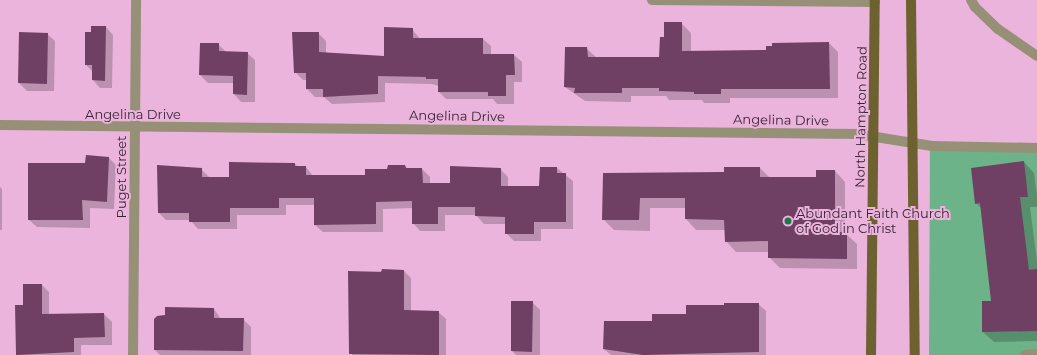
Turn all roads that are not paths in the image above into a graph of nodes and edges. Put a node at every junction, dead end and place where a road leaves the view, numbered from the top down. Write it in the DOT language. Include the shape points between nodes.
graph roads {
  1 [pos="136,0"];
  2 [pos="652,0"];
  3 [pos="911,0"];
  4 [pos="971,0"];
  5 [pos="875,1"];
  6 [pos="1037,56"];
  7 [pos="0,125"];
  8 [pos="134,127"];
  9 [pos="874,137"];
  10 [pos="913,143"];
  11 [pos="1037,148"];
  12 [pos="1037,354"];
  13 [pos="133,355"];
  14 [pos="871,355"];
  15 [pos="915,355"];
  16 [pos="1025,355"];
  1 -- 8 [label="street, Puget Street"];
  2 -- 5 [label="street"];
  3 -- 10 [label="main road"];
  4 -- 6 [label="street" via="998,29"];
  5 -- 9 [label="main road, North Hampton Road"];
  7 -- 8 [label="street, Angelina Drive"];
  8 -- 9 [label="street, Angelina Drive" via="565,130 857,134"];
  8 -- 13 [label="street, Puget Street"];
  9 -- 10 [label="street, Angelina Drive"];
  9 -- 14 [label="main road, North Hampton Road"];
  10 -- 11 [label="street, Angelina Drive" via="932,146"];
  10 -- 15 [label="main road"];
  12 -- 16 [label="street"];
}
